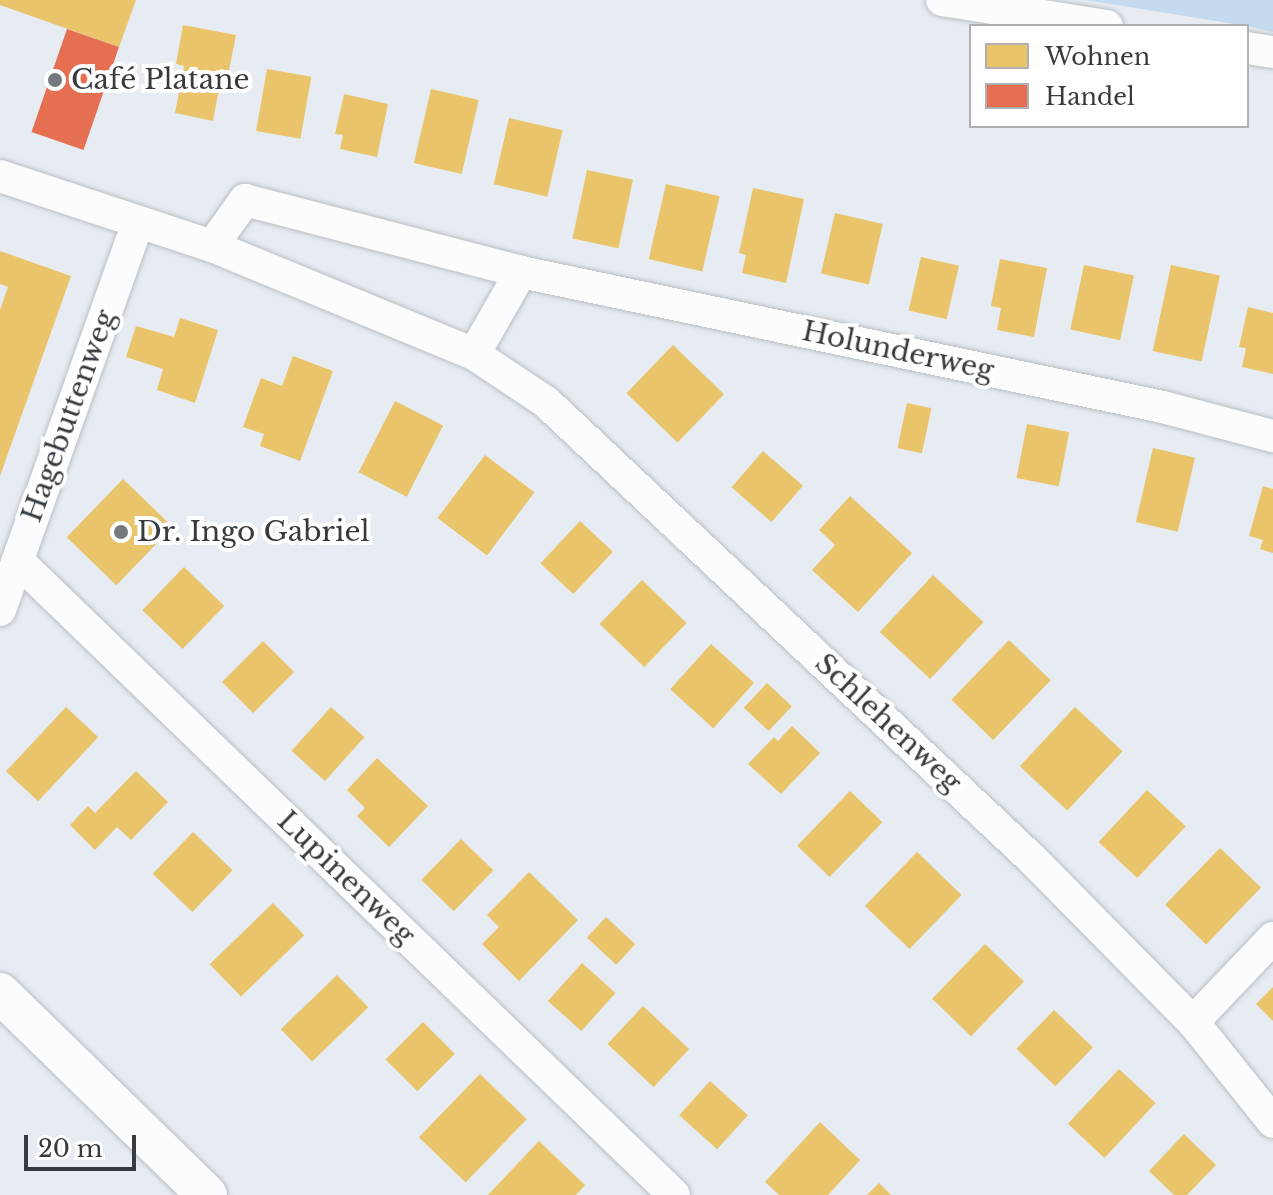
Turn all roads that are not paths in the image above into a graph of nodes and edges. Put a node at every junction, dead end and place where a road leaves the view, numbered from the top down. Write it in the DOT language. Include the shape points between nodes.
graph roads {
  1 [pos="942,0"];
  2 [pos="1094,24"];
  3 [pos="1249,48"];
  4 [pos="1273,52"];
  5 [pos="0,176"];
  6 [pos="138,223"];
  7 [pos="212,246"];
  8 [pos="521,272"];
  9 [pos="474,354"];
  10 [pos="1273,436"];
  11 [pos="18,561"];
  12 [pos="0,610"];
  13 [pos="1273,938"];
  14 [pos="0,993"];
  15 [pos="1193,1022"];
  16 [pos="1273,1122"];
  17 [pos="207,1195"];
  18 [pos="674,1195"];
  1 -- 2 [label="street"];
  3 -- 4 [label="street"];
  5 -- 6 [label="street"];
  6 -- 7 [label="street"];
  6 -- 11 [label="street, Hagebuttenweg"];
  7 -- 8 [label="street, Holunderweg" via="245,200"];
  7 -- 9 [label="street"];
  8 -- 9 [label="street"];
  8 -- 10 [label="street, Holunderweg" via="1147,403"];
  9 -- 15 [label="street, Schlehenweg" via="546,402 1033,860"];
  11 -- 12 [label="street, Hagebuttenweg"];
  11 -- 18 [label="street, Lupinenweg"];
  13 -- 15 [label="street"];
  14 -- 17 [label="street"];
  15 -- 16 [label="street, Schlehenweg"];
}
